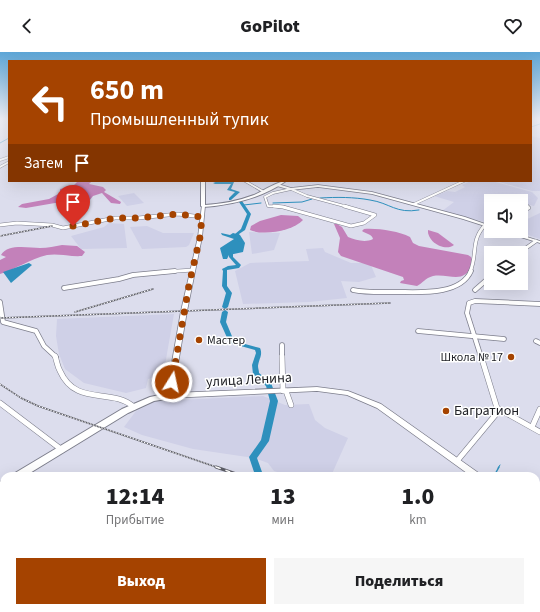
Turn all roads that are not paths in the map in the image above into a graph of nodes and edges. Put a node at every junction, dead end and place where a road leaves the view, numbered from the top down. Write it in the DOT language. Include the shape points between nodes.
graph roads {
  1 [pos="203,182"];
  2 [pos="247,182"];
  3 [pos="282,182"];
  4 [pos="462,182"];
  5 [pos="278,185"];
  6 [pos="291,189"];
  7 [pos="264,192"];
  8 [pos="414,204"];
  9 [pos="203,206"];
  10 [pos="202,217"];
  11 [pos="0,225"];
  12 [pos="484,225"];
  13 [pos="484,226"];
  14 [pos="525,238"];
  15 [pos="538,242"];
  16 [pos="528,248"];
  17 [pos="193,270"];
  18 [pos="484,282"];
  19 [pos="64,288"];
  20 [pos="353,290"];
  21 [pos="475,290"];
  22 [pos="0,302"];
  23 [pos="540,304"];
  24 [pos="418,332"];
  25 [pos="474,337"];
  26 [pos="504,339"];
  27 [pos="282,345"];
  28 [pos="282,391"];
  29 [pos="169,396"];
  30 [pos="0,403"];
  31 [pos="291,405"];
  32 [pos="134,407"];
  33 [pos="497,408"];
  34 [pos="540,409"];
  35 [pos="532,427"];
  36 [pos="540,432"];
  37 [pos="62,450"];
  38 [pos="457,461"];
  39 [pos="25,472"];
  40 [pos="472,472"];
  1 -- 9 [label="main road"];
  2 -- 7 [label="street"];
  3 -- 5 [label="main road"];
  4 -- 8 [label="street"];
  5 -- 6 [label="main road"];
  5 -- 7 [label="main road"];
  6 -- 6 [label="street" via="273,193 265,198 268,206 283,207 351,226 372,219 374,215"];
  6 -- 8 [label="main road" via="325,186 372,193"];
  7 -- 9 [label="main road" via="231,203"];
  8 -- 12 [label="main road"];
  9 -- 10 [label="main road"];
  10 -- 11 [label="street" via="178,214 115,218 63,228 17,223"];
  10 -- 17 [label="main road"];
  13 -- 20 [label="street" via="475,237 474,265 466,280 455,287 436,292"];
  14 -- 15 [label="main road"];
  15 -- 16 [label="street"];
  17 -- 19 [label="street" via="133,275"];
  17 -- 29 [label="main road"];
  18 -- 21 [label="street"];
  22 -- 32 [label="street" via="3,322 36,331 44,346 56,357 56,365 62,377 72,386 87,394 124,398"];
  23 -- 25 [label="street" via="469,302 467,308"];
  24 -- 25 [label="street"];
  25 -- 26 [label="street"];
  25 -- 33 [label="street"];
  27 -- 28 [label="street"];
  28 -- 29 [label="main road, улица Ленина"];
  28 -- 31 [label="street"];
  28 -- 38 [label="main road, улица Ленина" via="325,389 364,399 398,418"];
  29 -- 32 [label="main road, улица Ленина" via="153,398"];
  30 -- 37 [label="street"];
  32 -- 37 [label="main road, улица Ленина"];
  33 -- 35 [label="street"];
  33 -- 38 [label="street" via="496,413"];
  34 -- 35 [label="street"];
  35 -- 36 [label="street"];
  37 -- 39 [label="main road, улица Ленина"];
  38 -- 40 [label="main road, улица Ленина"];
}
